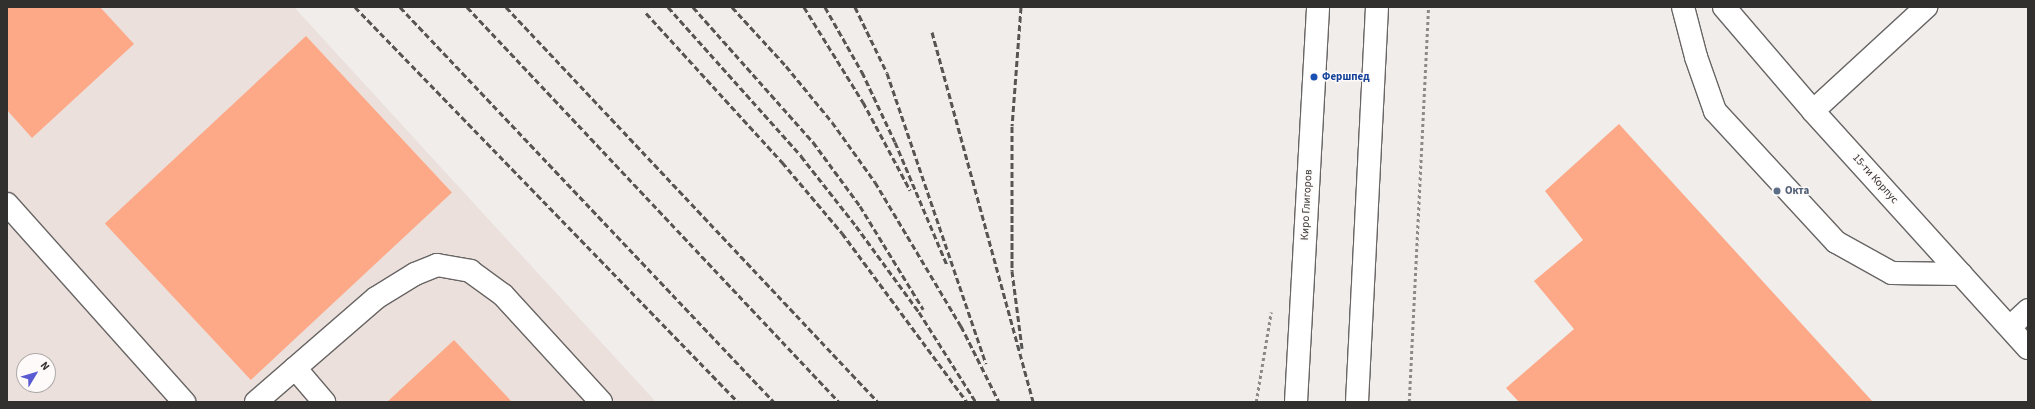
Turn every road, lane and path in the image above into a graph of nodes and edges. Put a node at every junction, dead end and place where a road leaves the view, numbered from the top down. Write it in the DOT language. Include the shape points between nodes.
graph roads {
  1 [pos="1318,7"];
  2 [pos="1377,7"];
  3 [pos="1428,7"];
  4 [pos="1683,7"];
  5 [pos="1724,7"];
  6 [pos="1926,7"];
  7 [pos="1813,111"];
  8 [pos="7,204"];
  9 [pos="1961,274"];
  10 [pos="2028,310"];
  11 [pos="2010,327"];
  12 [pos="2028,348"];
  13 [pos="296,368"];
  14 [pos="184,402"];
  15 [pos="256,402"];
  16 [pos="324,402"];
  17 [pos="601,402"];
  18 [pos="1296,402"];
  19 [pos="1357,402"];
  20 [pos="1409,402"];
  1 -- 18 [label="street, Киро Глигоров"];
  2 -- 19 [label="street"];
  3 -- 20 [label="path"];
  4 -- 9 [label="street" via="1696,57 1715,111 1836,242 1892,273"];
  5 -- 7 [label="street, 15-ти Корпус"];
  6 -- 7 [label="street"];
  7 -- 9 [label="street, 15-ти Корпус"];
  8 -- 14 [label="street"];
  9 -- 11 [label="street, 15-ти Корпус"];
  10 -- 11 [label="street"];
  11 -- 12 [label="street, 15-ти Корпус"];
  13 -- 15 [label="street"];
  13 -- 16 [label="street"];
  13 -- 17 [label="street" via="376,298 415,274 437,265 470,271 503,295"];
}
